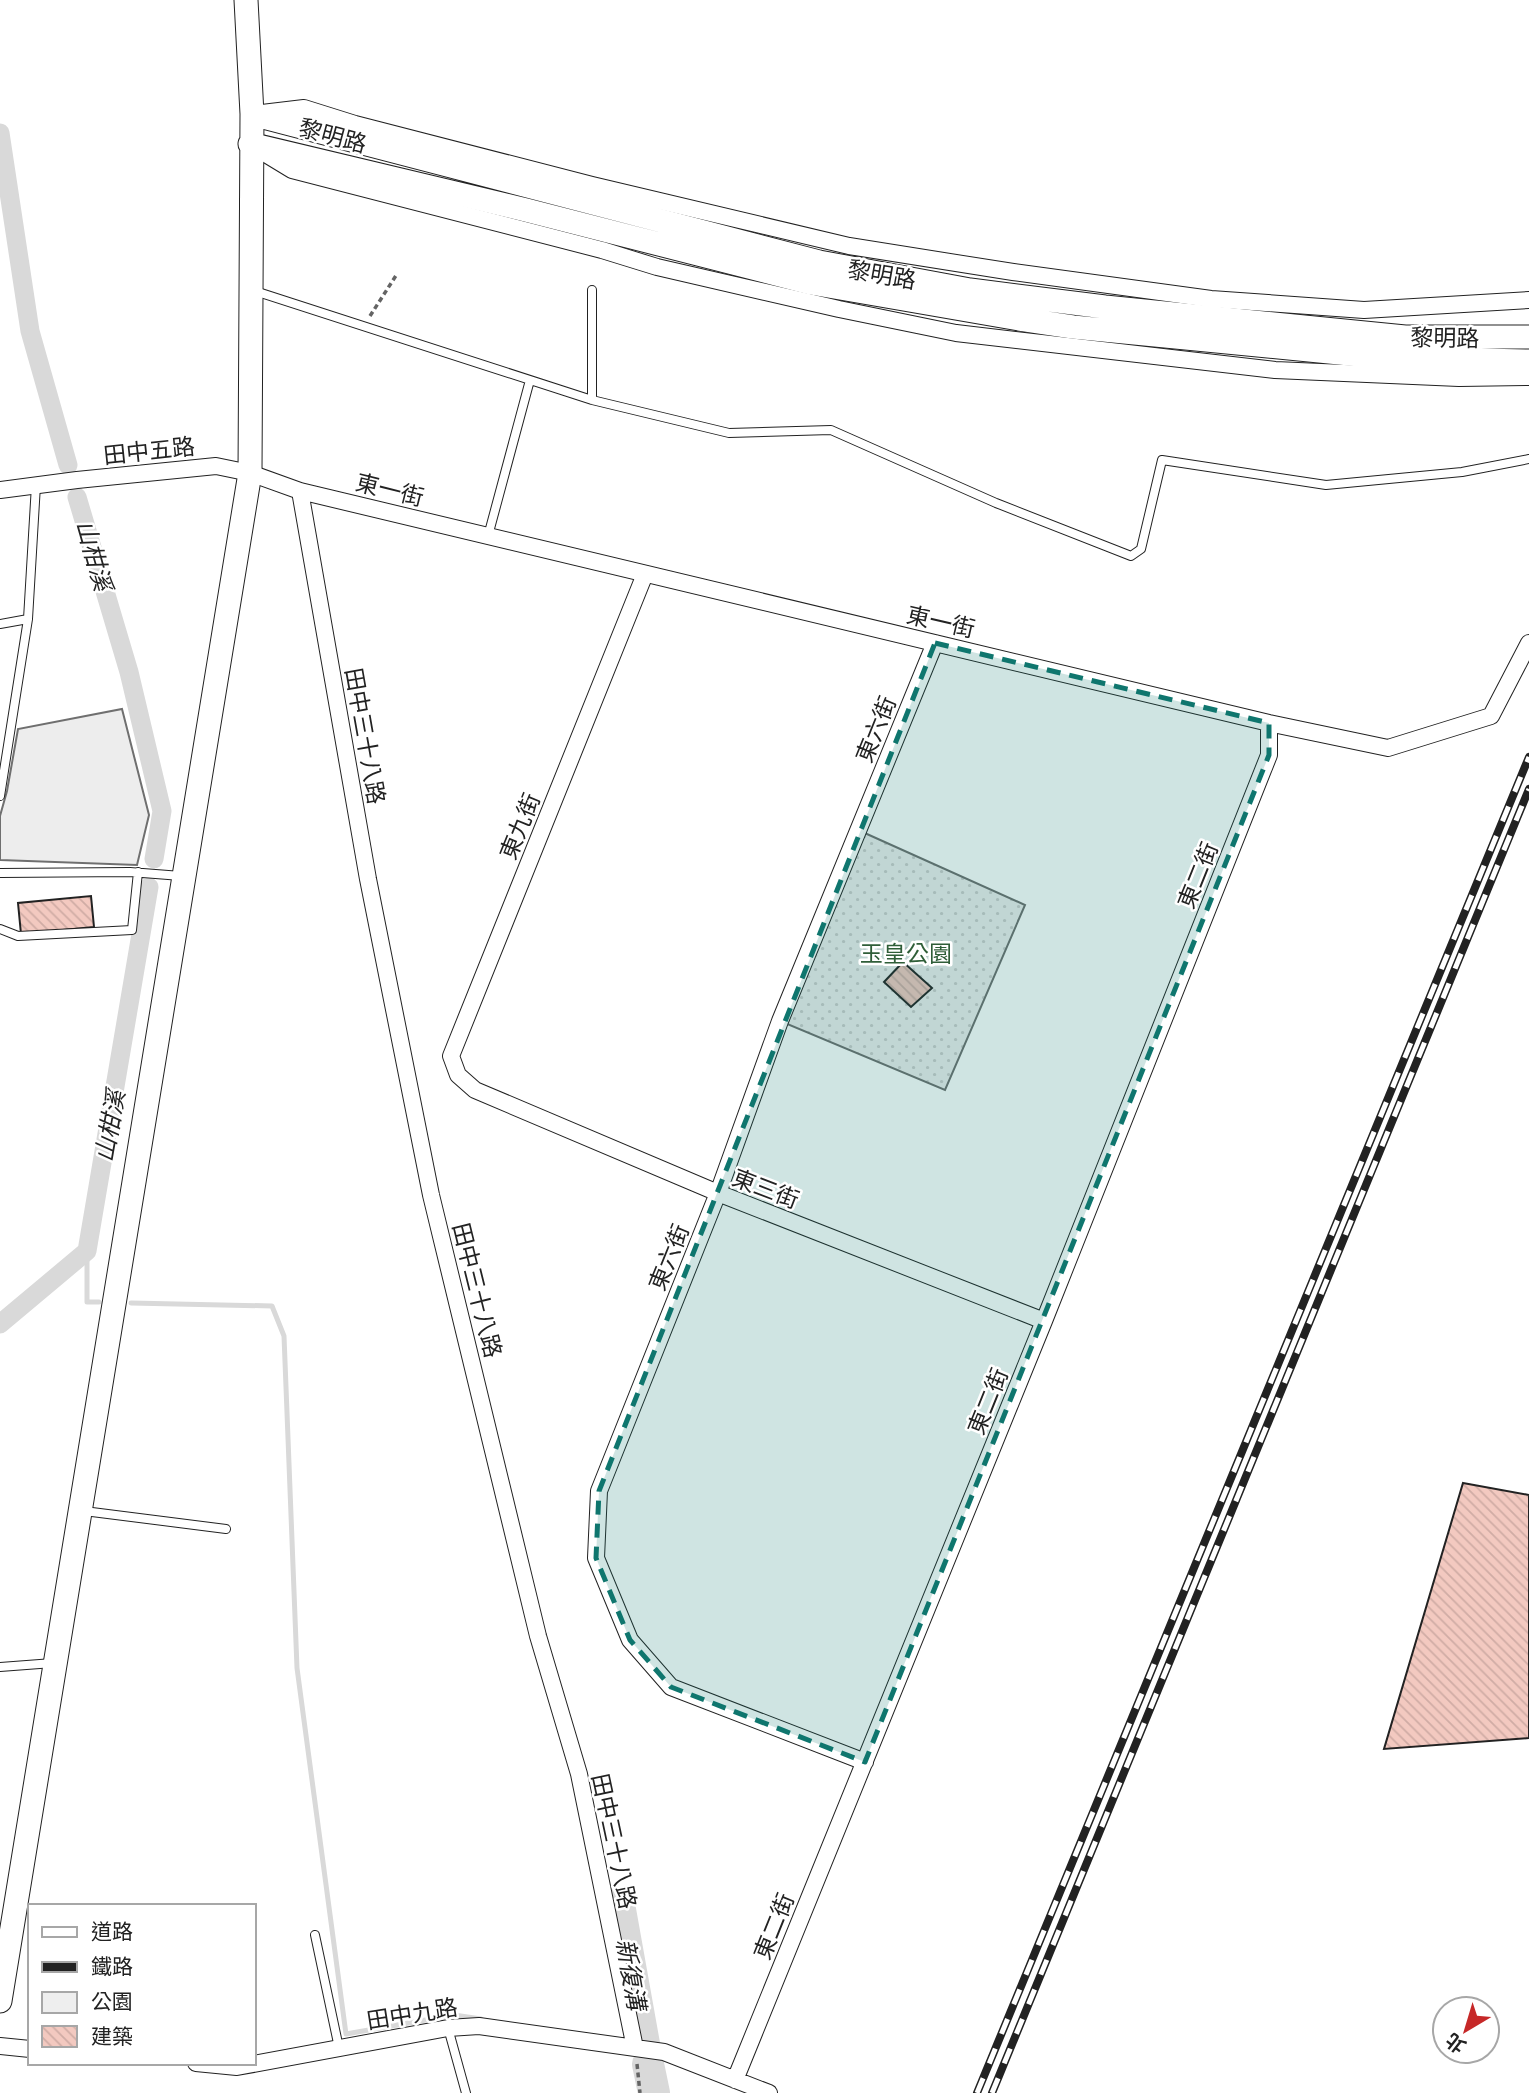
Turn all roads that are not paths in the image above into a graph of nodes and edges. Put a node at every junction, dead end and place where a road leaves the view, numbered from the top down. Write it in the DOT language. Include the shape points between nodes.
graph roads {
  1 [pos="246,0"];
  2 [pos="252,114"];
  3 [pos="250,144"];
  4 [pos="607,206"];
  5 [pos="690,208"];
  6 [pos="646,242"];
  7 [pos="602,250"];
  8 [pos="1013,272"];
  9 [pos="251,290"];
  10 [pos="592,290"];
  11 [pos="1529,300"];
  12 [pos="1105,307"];
  13 [pos="1074,337"];
  14 [pos="1529,337"];
  15 [pos="1529,361"];
  16 [pos="1529,377"];
  17 [pos="530,380"];
  18 [pos="592,400"];
  19 [pos="1529,459"];
  20 [pos="250,473"];
  21 [pos="36,485"];
  22 [pos="0,490"];
  23 [pos="300,491"];
  24 [pos="488,536"];
  25 [pos="645,574"];
  26 [pos="29,619"];
  27 [pos="0,624"];
  28 [pos="934,643"];
  29 [pos="1529,643"];
  30 [pos="1269,723"];
  31 [pos="0,796"];
  32 [pos="138,872"];
  33 [pos="0,873"];
  34 [pos="184,877"];
  35 [pos="0,929"];
  36 [pos="475,1090"];
  37 [pos="718,1193"];
  38 [pos="1044,1321"];
  39 [pos="81,1510"];
  40 [pos="226,1529"];
  41 [pos="56,1663"];
  42 [pos="0,1667"];
  43 [pos="865,1762"];
  44 [pos="315,1934"];
  45 [pos="0,2001"];
  46 [pos="448,2028"];
  47 [pos="0,2046"];
  48 [pos="338,2048"];
  49 [pos="635,2048"];
  50 [pos="28,2049"];
  51 [pos="256,2063"];
  52 [pos="216,2065"];
  53 [pos="248,2065"];
  54 [pos="735,2086"];
  55 [pos="466,2093"];
  56 [pos="769,2093"];
  1 -- 2 [label="street"];
  2 -- 3 [label="street"];
  2 -- 4 [label="street, 黎明路"];
  2 -- 5 [label="street" via="304,108"];
  3 -- 6 [label="street, 黎明路"];
  3 -- 7 [label="street" via="292,170"];
  3 -- 9 [label="street"];
  4 -- 5 [label="street"];
  4 -- 12 [label="street, 黎明路" via="819,262 970,290"];
  5 -- 8 [label="street" via="849,246"];
  6 -- 7 [label="street"];
  6 -- 13 [label="street, 黎明路" via="811,283 1019,319"];
  7 -- 13 [label="street" via="657,267 956,333"];
  8 -- 11 [label="street" via="1211,299 1364,310"];
  8 -- 12 [label="street"];
  9 -- 17 [label="lane"];
  9 -- 20 [label="street"];
  10 -- 18 [label="lane"];
  12 -- 14 [label="street, 黎明路" via="1405,337"];
  13 -- 15 [label="street, 黎明路" via="1391,358"];
  13 -- 16 [label="street" via="1275,370"];
  17 -- 18 [label="lane"];
  17 -- 24 [label="lane"];
  18 -- 19 [label="lane" via="729,433 831,430 1130,556 1141,549 1162,460 1326,485 1462,472"];
  20 -- 21 [label="street, 田中五路" via="216,466"];
  20 -- 23 [label="street, 田中五路"];
  20 -- 34 [label="street"];
  21 -- 22 [label="street, 田中五路"];
  21 -- 26 [label="lane"];
  23 -- 24 [label="street, 東一街"];
  23 -- 49 [label="street, 田中三十八路" via="368,879 431,1195 538,1636 579,1774"];
  24 -- 25 [label="street, 東一街"];
  25 -- 28 [label="street, 東一街"];
  25 -- 36 [label="street, 東九街" via="451,1056 458,1075"];
  26 -- 27 [label="lane"];
  26 -- 31 [label="lane"];
  28 -- 30 [label="street, 東一街"];
  28 -- 37 [label="street, 東六街" via="780,1021"];
  29 -- 30 [label="street, 東一街" via="1491,716 1388,748"];
  30 -- 38 [label="street, 東二街" via="1269,755"];
  32 -- 33 [label="lane"];
  32 -- 34 [label="lane"];
  32 -- 35 [label="lane" via="132,930 18,936"];
  34 -- 39 [label="street"];
  36 -- 37 [label="street, 東三街"];
  37 -- 38 [label="street, 東三街"];
  37 -- 43 [label="street, 東六街" via="598,1491 596,1558 630,1640 671,1687"];
  38 -- 43 [label="street, 東二街"];
  39 -- 40 [label="lane"];
  39 -- 41 [label="street"];
  41 -- 42 [label="lane"];
  41 -- 45 [label="street"];
  43 -- 54 [label="street, 東二街"];
  44 -- 48 [label="lane"];
  46 -- 48 [label="street, 田中九路"];
  46 -- 49 [label="street, 田中九路" via="479,2026"];
  46 -- 55 [label="lane"];
  47 -- 50 [label="street"];
  48 -- 51 [label="street, 田中九路"];
  49 -- 54 [label="street, 田中九路" via="664,2052"];
  52 -- 53 [label="street, 田中九路"];
  54 -- 56 [label="street, 田中九路"];
}
